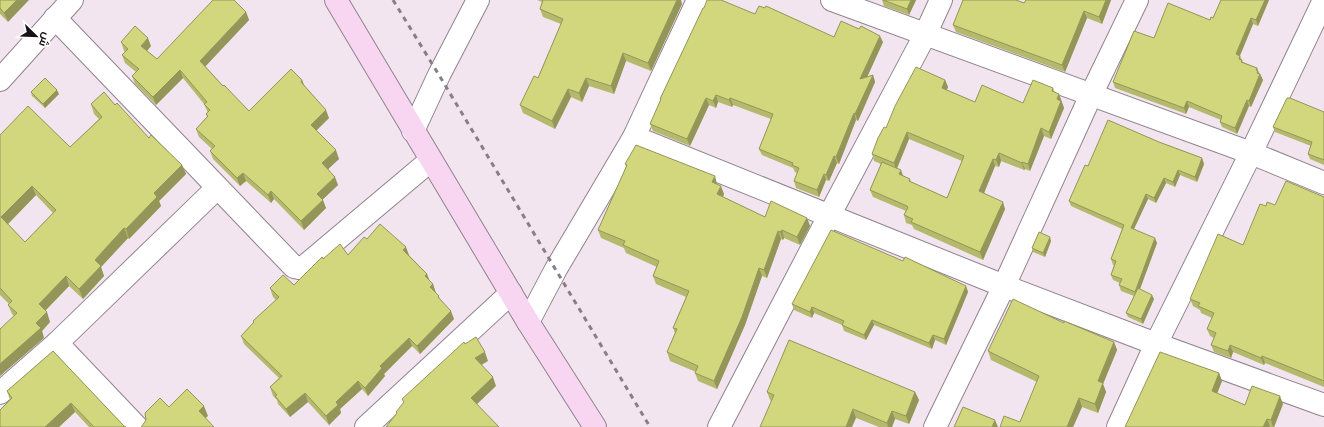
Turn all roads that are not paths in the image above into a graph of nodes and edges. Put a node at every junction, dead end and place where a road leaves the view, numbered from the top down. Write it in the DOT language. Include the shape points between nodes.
graph roads {
  1 [pos="72,0"];
  2 [pos="336,0"];
  3 [pos="478,0"];
  4 [pos="698,0"];
  5 [pos="832,0"];
  6 [pos="941,0"];
  7 [pos="1137,0"];
  8 [pos="1324,0"];
  9 [pos="55,18"];
  10 [pos="925,35"];
  11 [pos="0,80"];
  12 [pos="1091,95"];
  13 [pos="413,131"];
  14 [pos="634,137"];
  15 [pos="1251,153"];
  16 [pos="431,160"];
  17 [pos="1324,183"];
  18 [pos="217,188"];
  19 [pos="829,216"];
  20 [pos="1004,286"];
  21 [pos="511,293"];
  22 [pos="528,322"];
  23 [pos="57,343"];
  24 [pos="1156,344"];
  25 [pos="0,393"];
  26 [pos="1324,404"];
  27 [pos="137,427"];
  28 [pos="366,427"];
  29 [pos="595,427"];
  30 [pos="719,427"];
  31 [pos="935,427"];
  32 [pos="1118,427"];
  1 -- 9 [label="street"];
  2 -- 13 [label="street"];
  3 -- 13 [label="street"];
  4 -- 14 [label="street"];
  5 -- 10 [label="street"];
  6 -- 10 [label="street"];
  7 -- 12 [label="street"];
  8 -- 15 [label="street"];
  9 -- 11 [label="street"];
  9 -- 18 [label="street"];
  10 -- 12 [label="street"];
  10 -- 19 [label="street"];
  12 -- 15 [label="street"];
  12 -- 20 [label="street"];
  13 -- 16 [label="street"];
  14 -- 19 [label="street"];
  14 -- 22 [label="street" via="556,269"];
  15 -- 17 [label="street"];
  15 -- 24 [label="street"];
  16 -- 18 [label="street" via="305,266 299,268 294,267"];
  16 -- 21 [label="street"];
  18 -- 23 [label="street"];
  19 -- 20 [label="street"];
  19 -- 30 [label="street"];
  20 -- 24 [label="street"];
  20 -- 31 [label="street"];
  21 -- 22 [label="street"];
  21 -- 28 [label="street"];
  22 -- 29 [label="street"];
  23 -- 25 [label="street"];
  23 -- 27 [label="street"];
  24 -- 26 [label="street"];
  24 -- 32 [label="street"];
}
